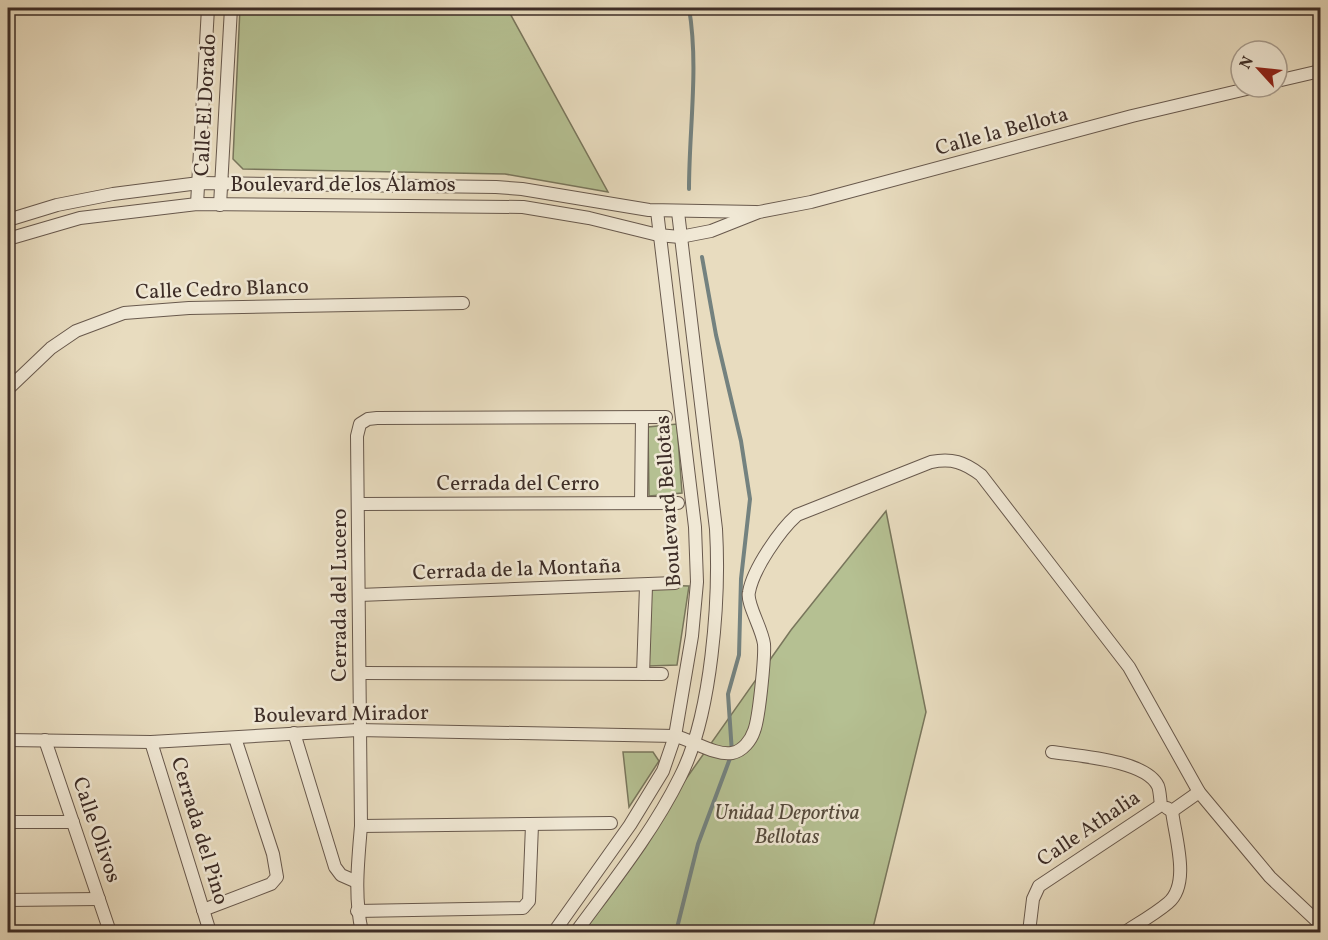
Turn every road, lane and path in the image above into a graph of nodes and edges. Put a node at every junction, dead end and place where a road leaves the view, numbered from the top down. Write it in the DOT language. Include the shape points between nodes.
graph roads {
  1 [pos="208,8"];
  2 [pos="231,8"];
  3 [pos="1320,71"];
  4 [pos="1289,78"];
  5 [pos="1229,93"];
  6 [pos="199,183"];
  7 [pos="222,183"];
  8 [pos="197,204"];
  9 [pos="220,205"];
  10 [pos="657,211"];
  11 [pos="678,212"];
  12 [pos="759,212"];
  13 [pos="8,220"];
  14 [pos="658,235"];
  15 [pos="680,237"];
  16 [pos="8,239"];
  17 [pos="463,303"];
  18 [pos="8,389"];
  19 [pos="702,414"];
  20 [pos="683,415"];
  21 [pos="666,417"];
  22 [pos="642,418"];
  23 [pos="712,500"];
  24 [pos="692,502"];
  25 [pos="641,503"];
  26 [pos="678,503"];
  27 [pos="358,504"];
  28 [pos="717,580"];
  29 [pos="697,582"];
  30 [pos="675,583"];
  31 [pos="646,585"];
  32 [pos="359,595"];
  33 [pos="361,673"];
  34 [pos="643,674"];
  35 [pos="662,674"];
  36 [pos="358,730"];
  37 [pos="294,733"];
  38 [pos="675,736"];
  39 [pos="235,738"];
  40 [pos="8,740"];
  41 [pos="45,740"];
  42 [pos="694,741"];
  43 [pos="150,742"];
  44 [pos="1052,752"];
  45 [pos="1199,792"];
  46 [pos="1161,805"];
  47 [pos="1172,811"];
  48 [pos="8,822"];
  49 [pos="73,822"];
  50 [pos="611,823"];
  51 [pos="532,825"];
  52 [pos="630,825"];
  53 [pos="360,826"];
  54 [pos="650,826"];
  55 [pos="357,882"];
  56 [pos="99,899"];
  57 [pos="8,900"];
  58 [pos="203,910"];
  59 [pos="357,911"];
  60 [pos="1320,924"];
  61 [pos="1320,930"];
  62 [pos="110,933"];
  63 [pos="210,933"];
  64 [pos="362,933"];
  65 [pos="554,933"];
  66 [pos="576,933"];
  67 [pos="1029,933"];
  68 [pos="1125,933"];
  69 [pos="1316,933"];
  1 -- 6 [label="street, Calle El Dorado"];
  2 -- 7 [label="street, Calle El Dorado"];
  3 -- 4 [label="street"];
  5 -- 12 [label="street, Calle la Bellota"];
  6 -- 7 [label="street, Boulevard de los Álamos"];
  6 -- 8 [label="street, Calle El Dorado"];
  6 -- 13 [label="street, Boulevard de los Álamos" via="112,194"];
  7 -- 9 [label="street, Calle El Dorado"];
  7 -- 10 [label="street, Boulevard de los Álamos" via="522,189"];
  8 -- 9 [label="street, Boulevard de los Álamos"];
  8 -- 16 [label="street, Boulevard de los Álamos" via="80,218"];
  9 -- 14 [label="street, Boulevard de los Álamos" via="523,207"];
  10 -- 11 [label="street, Boulevard de los Álamos"];
  10 -- 14 [label="street, Boulevard Bellotas"];
  11 -- 12 [label="street, Calle la Bellota"];
  11 -- 15 [label="street, Boulevard Bellotas"];
  12 -- 15 [label="street, Calle la Bellota" via="711,231"];
  14 -- 15 [label="street, Boulevard de los Álamos"];
  14 -- 20 [label="street, Boulevard Bellotas"];
  15 -- 19 [label="street, Boulevard Bellotas"];
  17 -- 18 [label="street, Calle Cedro Blanco" via="189,308 124,313 76,331 51,348"];
  19 -- 20 [label="street"];
  19 -- 23 [label="street, Boulevard Bellotas"];
  20 -- 24 [label="street, Boulevard Bellotas"];
  21 -- 22 [label="street"];
  22 -- 25 [label="street"];
  22 -- 27 [label="street, Cerrada del Lucero" via="368,419 360,424 357,436"];
  23 -- 24 [label="street"];
  23 -- 28 [label="street, Boulevard Bellotas"];
  24 -- 29 [label="street, Boulevard Bellotas"];
  25 -- 26 [label="street, Cerrada del Cerro"];
  25 -- 27 [label="street, Cerrada del Cerro"];
  27 -- 32 [label="street, Cerrada del Lucero"];
  28 -- 29 [label="street"];
  28 -- 42 [label="street, Boulevard Bellotas" via="711,653"];
  29 -- 38 [label="street, Boulevard Bellotas"];
  30 -- 31 [label="street, Cerrada de la Montaña"];
  31 -- 32 [label="street, Cerrada de la Montaña"];
  31 -- 34 [label="street"];
  32 -- 33 [label="street, Cerrada del Lucero"];
  33 -- 34 [label="street"];
  33 -- 36 [label="street, Cerrada del Lucero"];
  34 -- 35 [label="street"];
  36 -- 37 [label="street, Boulevard Mirador"];
  36 -- 38 [label="street, Boulevard Mirador"];
  36 -- 53 [label="street, Cerrada del Lucero"];
  37 -- 39 [label="street, Boulevard Mirador"];
  37 -- 55 [label="street" via="335,867 341,875"];
  38 -- 42 [label="street, Boulevard Mirador"];
  38 -- 52 [label="street, Boulevard Bellotas" via="663,771"];
  39 -- 43 [label="street, Boulevard Mirador"];
  39 -- 58 [label="street" via="277,876 271,884"];
  40 -- 41 [label="street, Boulevard Mirador"];
  41 -- 43 [label="street, Boulevard Mirador"];
  41 -- 49 [label="street, Calle Olivos"];
  42 -- 45 [label="street, Boulevard Mirador" via="715,751 732,753 746,746 755,730 764,646 748,595 785,525 797,515 946,459 966,464 981,475 1129,667"];
  42 -- 54 [label="street, Boulevard Bellotas" via="681,775"];
  43 -- 58 [label="street, Cerrada del Pino"];
  44 -- 46 [label="street" via="1141,770 1157,785"];
  45 -- 47 [label="street, Calle Athalia"];
  45 -- 60 [label="street, Boulevard Mirador" via="1270,878"];
  46 -- 47 [label="street, Calle Athalia"];
  46 -- 67 [label="street, Calle Athalia" via="1039,886 1033,898"];
  47 -- 68 [label="street, Calle Athalia" via="1180,875 1178,890 1170,902"];
  48 -- 49 [label="street"];
  49 -- 56 [label="street, Calle Olivos"];
  50 -- 51 [label="street"];
  51 -- 53 [label="street"];
  51 -- 59 [label="street" via="529,901 523,908"];
  52 -- 54 [label="street"];
  52 -- 65 [label="street, Boulevard Bellotas"];
  53 -- 55 [label="street, Cerrada del Lucero"];
  54 -- 66 [label="street, Boulevard Bellotas"];
  55 -- 59 [label="street, Cerrada del Lucero"];
  56 -- 57 [label="street"];
  56 -- 62 [label="street, Calle Olivos"];
  58 -- 63 [label="street, Cerrada del Pino"];
  59 -- 64 [label="street, Cerrada del Lucero"];
  61 -- 69 [label="street"];
}
